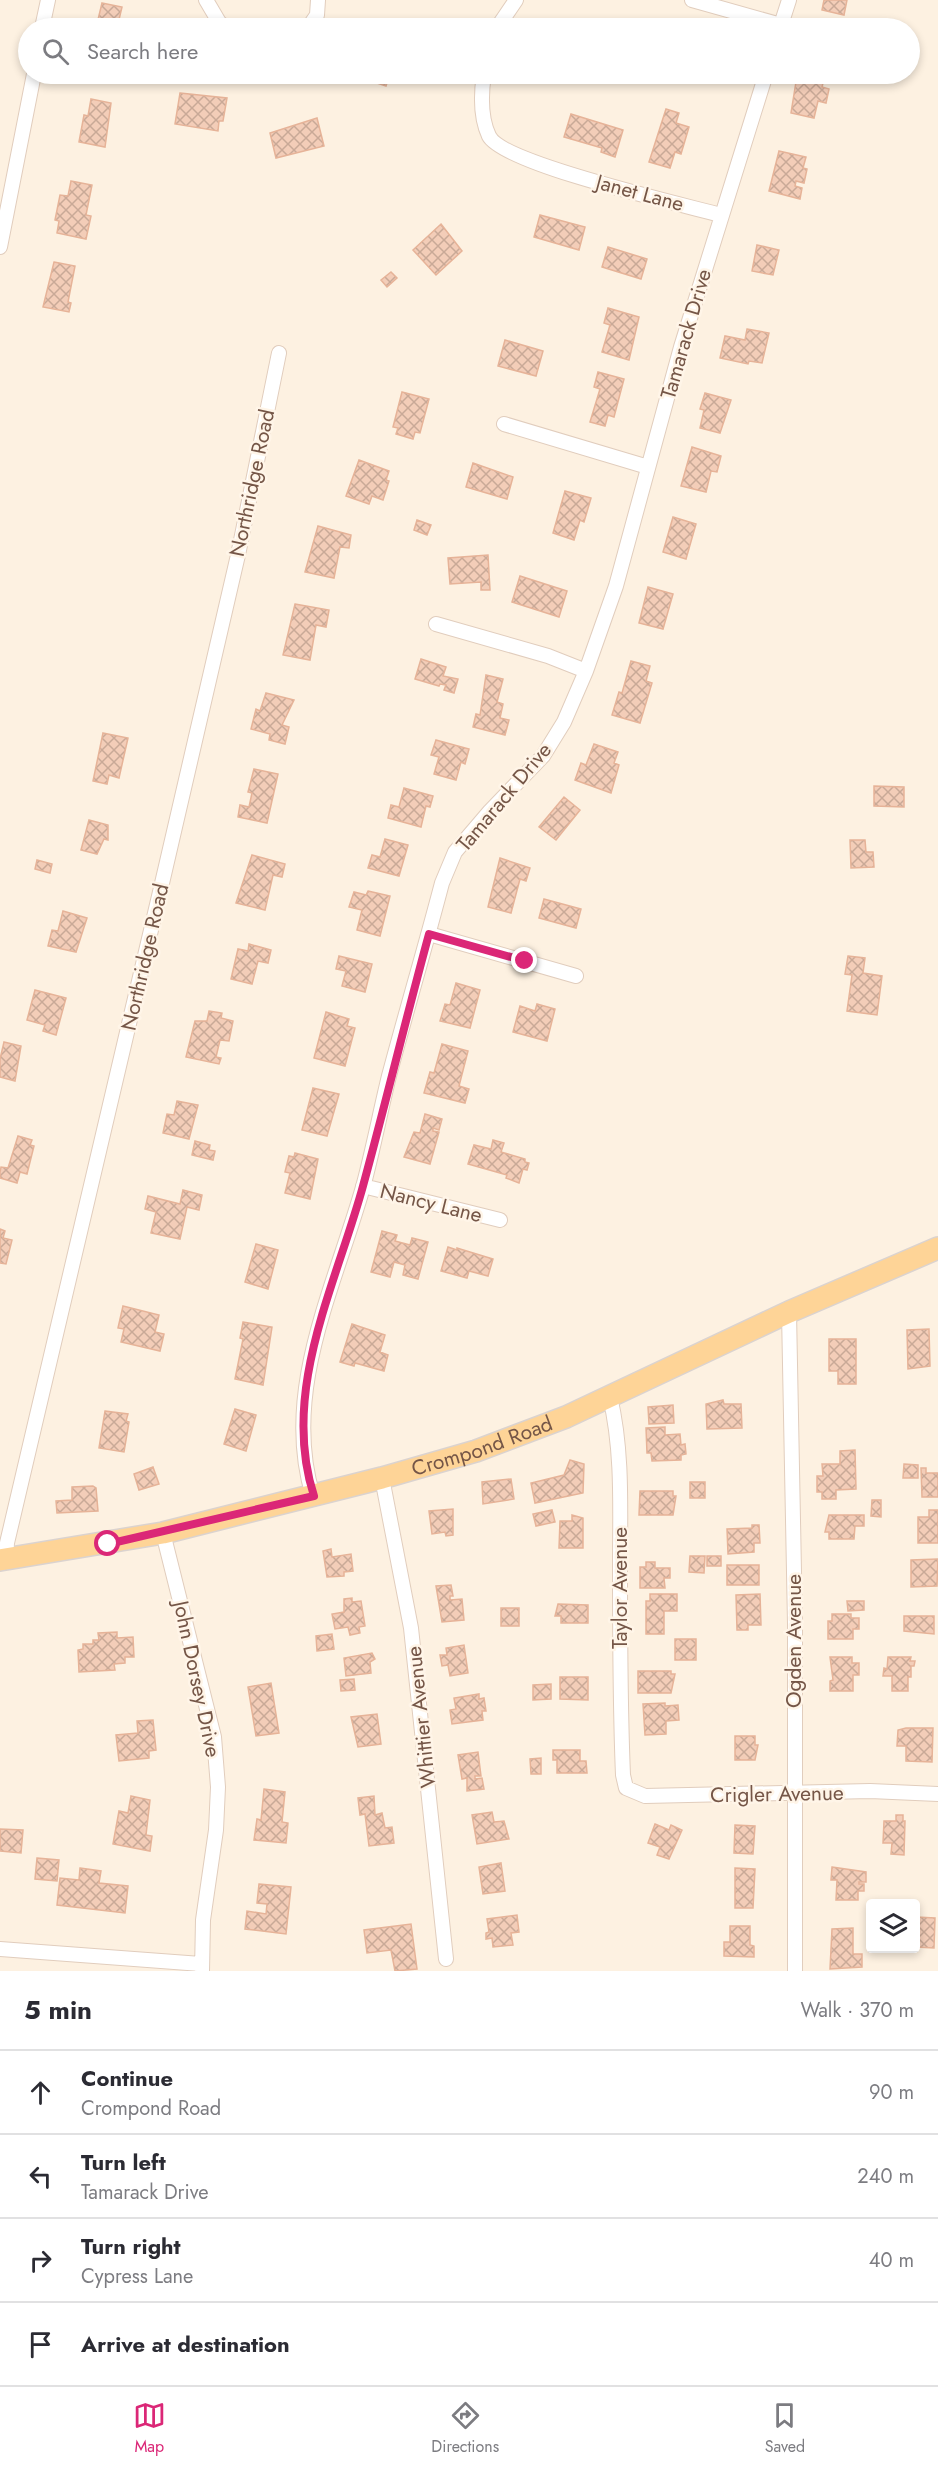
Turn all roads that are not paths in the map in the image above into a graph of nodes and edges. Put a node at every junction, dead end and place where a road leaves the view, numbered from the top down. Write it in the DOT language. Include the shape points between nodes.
graph roads {
  1 [pos="48,0"];
  2 [pos="206,0"];
  3 [pos="318,0"];
  4 [pos="516,0"];
  5 [pos="692,0"];
  6 [pos="789,0"];
  7 [pos="44,18"];
  8 [pos="217,18"];
  9 [pos="315,18"];
  10 [pos="504,18"];
  11 [pos="751,18"];
  12 [pos="783,18"];
  13 [pos="32,84"];
  14 [pos="483,84"];
  15 [pos="763,84"];
  16 [pos="721,215"];
  17 [pos="0,248"];
  18 [pos="279,353"];
  19 [pos="504,424"];
  20 [pos="648,467"];
  21 [pos="436,624"];
  22 [pos="586,671"];
  23 [pos="429,934"];
  24 [pos="576,976"];
  25 [pos="363,1186"];
  26 [pos="500,1220"];
  27 [pos="938,1248"];
  28 [pos="789,1312"];
  29 [pos="610,1397"];
  30 [pos="382,1478"];
  31 [pos="314,1496"];
  32 [pos="163,1533"];
  33 [pos="3,1560"];
  34 [pos="624,1780"];
  35 [pos="794,1793"];
  36 [pos="938,1794"];
  37 [pos="0,1949"];
  38 [pos="446,1959"];
  39 [pos="201,1967"];
  40 [pos="795,1971"];
  1 -- 7 [label="street"];
  2 -- 8 [label="street"];
  3 -- 9 [label="street"];
  4 -- 10 [label="street"];
  5 -- 11 [label="street"];
  6 -- 12 [label="street"];
  13 -- 17 [label="street"];
  14 -- 16 [label="street, Janet Lane" via="480,102 490,138 512,155"];
  15 -- 16 [label="street, Tamarack Drive"];
  16 -- 20 [label="street, Tamarack Drive"];
  18 -- 33 [label="street, Northridge Road" via="238,555"];
  19 -- 20 [label="street"];
  20 -- 22 [label="street, Tamarack Drive" via="616,586"];
  21 -- 22 [label="street"];
  22 -- 23 [label="street, Tamarack Drive" via="564,722 543,756 455,852 442,883"];
  23 -- 24 [label="street"];
  23 -- 25 [label="street, Tamarack Drive"];
  25 -- 26 [label="street, Nancy Lane"];
  25 -- 31 [label="street, Tamarack Drive" via="322,1314 305,1385 308,1479"];
  27 -- 28 [label="main road, Crompond Road"];
  28 -- 29 [label="main road, Crompond Road"];
  28 -- 35 [label="street, Ogden Avenue"];
  29 -- 30 [label="main road, Crompond Road" via="521,1436"];
  29 -- 34 [label="street, Taylor Avenue" via="615,1416 620,1493"];
  30 -- 31 [label="main road, Crompond Road"];
  30 -- 38 [label="street, Whittier Avenue" via="411,1628"];
  31 -- 32 [label="main road, Crompond Road"];
  32 -- 33 [label="main road, Crompond Road"];
  32 -- 39 [label="street, John Dorsey Drive" via="215,1747 216,1830 203,1920"];
  34 -- 35 [label="street, Crigler Avenue" via="626,1788 645,1796"];
  35 -- 36 [label="street, Crigler Avenue"];
  35 -- 40 [label="street, Ogden Avenue"];
  37 -- 39 [label="street"];
}
